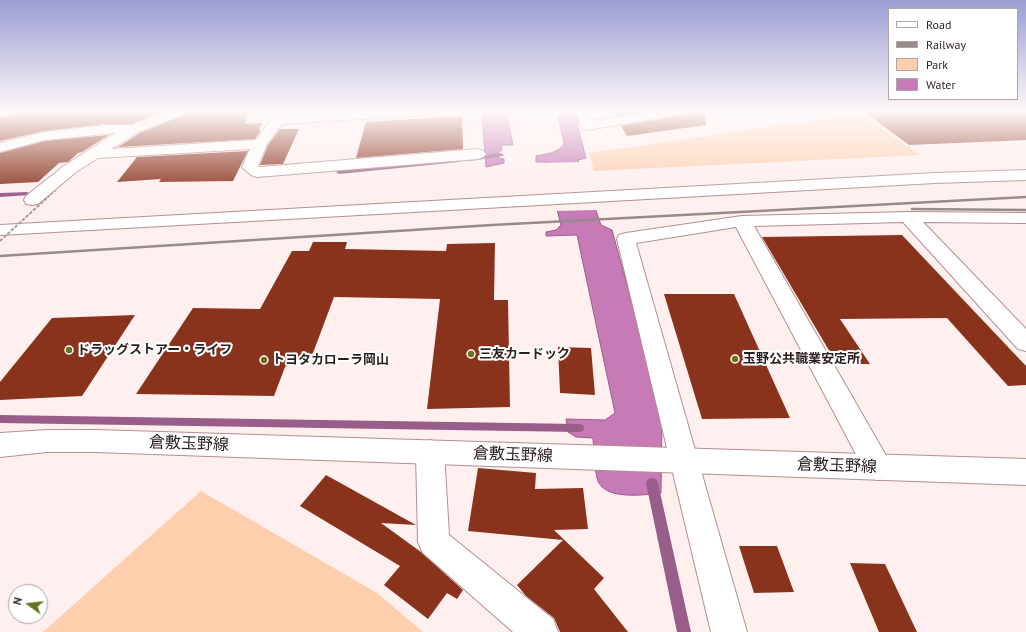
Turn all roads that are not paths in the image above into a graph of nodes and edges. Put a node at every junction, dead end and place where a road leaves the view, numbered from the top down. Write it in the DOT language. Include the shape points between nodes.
graph roads {
  1 [pos="28,140"];
  2 [pos="114,140"];
  3 [pos="263,140"];
  4 [pos="260,144"];
  5 [pos="0,148"];
  6 [pos="95,154"];
  7 [pos="478,154"];
  8 [pos="1026,163"];
  9 [pos="1026,175"];
  10 [pos="590,191"];
  11 [pos="551,193"];
  12 [pos="32,200"];
  13 [pos="0,216"];
  14 [pos="908,217"];
  15 [pos="1026,218"];
  16 [pos="742,221"];
  17 [pos="0,230"];
  18 [pos="1026,343"];
  19 [pos="0,445"];
  20 [pos="430,452"];
  21 [pos="673,461"];
  22 [pos="878,468"];
  23 [pos="1026,472"];
  24 [pos="540,632"];
  25 [pos="729,632"];
  1 -- 5 [label="street"];
  2 -- 6 [label="street"];
  3 -- 4 [label="street"];
  4 -- 6 [label="street"];
  4 -- 7 [label="street" via="250,167 257,172"];
  6 -- 12 [label="street" via="70,169"];
  8 -- 10 [label="street"];
  9 -- 10 [label="street"];
  10 -- 11 [label="street"];
  11 -- 13 [label="street"];
  11 -- 17 [label="street"];
  14 -- 15 [label="street"];
  14 -- 16 [label="street"];
  14 -- 18 [label="street"];
  16 -- 21 [label="street" via="626,239"];
  16 -- 22 [label="street"];
  19 -- 20 [label="street, 倉敷玉野線" via="96,441"];
  20 -- 21 [label="street, 倉敷玉野線"];
  20 -- 24 [label="street" via="434,542"];
  21 -- 22 [label="street, 倉敷玉野線"];
  21 -- 25 [label="street"];
  22 -- 23 [label="street, 倉敷玉野線"];
}
